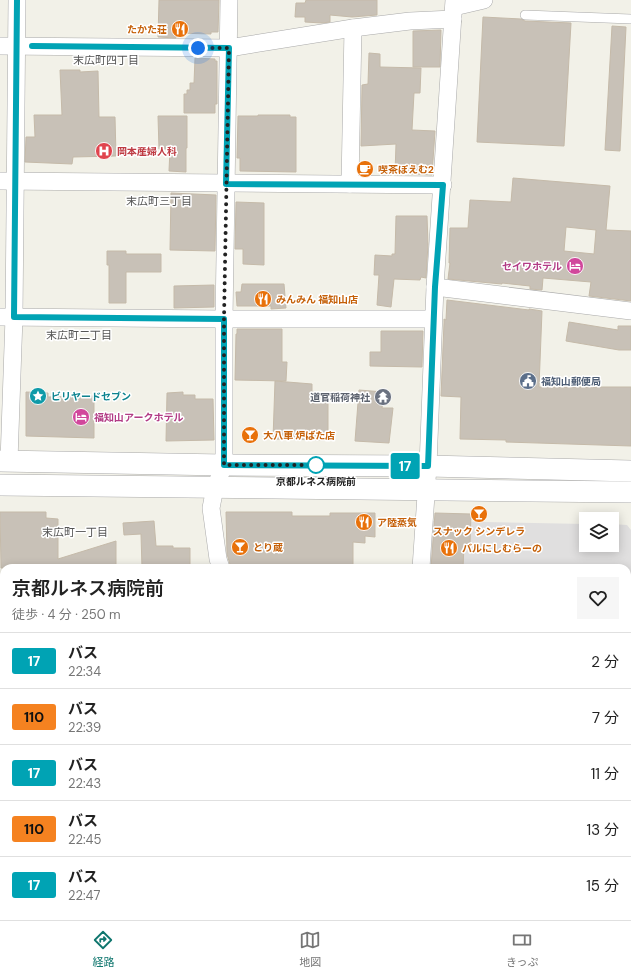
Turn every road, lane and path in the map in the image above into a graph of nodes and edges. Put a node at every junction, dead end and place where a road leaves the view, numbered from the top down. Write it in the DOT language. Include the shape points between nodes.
graph roads {
  1 [pos="17,0"];
  2 [pos="229,0"];
  3 [pos="484,0"];
  4 [pos="454,9"];
  5 [pos="525,15"];
  6 [pos="631,19"];
  7 [pos="353,28"];
  8 [pos="8,46"];
  9 [pos="229,48"];
  10 [pos="8,182"];
  11 [pos="226,184"];
  12 [pos="350,184"];
  13 [pos="443,185"];
  14 [pos="435,287"];
  15 [pos="631,311"];
  16 [pos="7,317"];
  17 [pos="224,319"];
  18 [pos="433,319"];
  19 [pos="5,461"];
  20 [pos="224,465"];
  21 [pos="428,466"];
  22 [pos="631,471"];
  23 [pos="0,485"];
  24 [pos="215,488"];
  25 [pos="426,489"];
  26 [pos="631,492"];
  27 [pos="220,564"];
  28 [pos="420,564"];
  1 -- 8 [label="street"];
  2 -- 9 [label="street"];
  3 -- 4 [label="street"];
  4 -- 7 [label="street" via="410,21"];
  4 -- 13 [label="street"];
  5 -- 6 [label="lane"];
  7 -- 9 [label="street"];
  7 -- 12 [label="street"];
  8 -- 9 [label="street"];
  8 -- 10 [label="street"];
  9 -- 11 [label="street"];
  10 -- 11 [label="street"];
  10 -- 16 [label="street"];
  11 -- 12 [label="street"];
  11 -- 17 [label="street"];
  12 -- 13 [label="street"];
  13 -- 14 [label="street"];
  14 -- 15 [label="street"];
  14 -- 18 [label="street"];
  16 -- 17 [label="street"];
  16 -- 19 [label="street"];
  17 -- 18 [label="street"];
  17 -- 20 [label="street"];
  18 -- 21 [label="street"];
  19 -- 20 [label="street"];
  20 -- 21 [label="street"];
  20 -- 24 [label="street"];
  21 -- 22 [label="street"];
  21 -- 25 [label="street"];
  23 -- 24 [label="street"];
  24 -- 25 [label="street"];
  24 -- 27 [label="street" via="211,508"];
  25 -- 26 [label="street"];
  25 -- 28 [label="street"];
}
